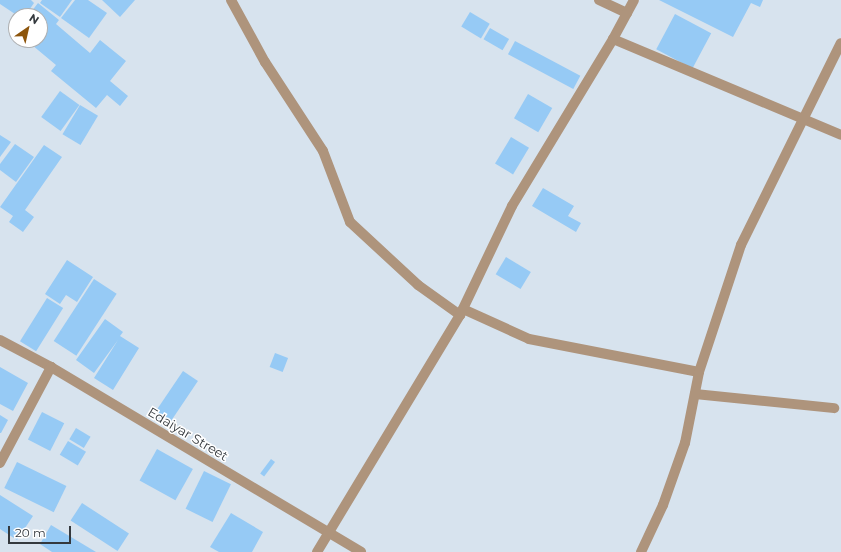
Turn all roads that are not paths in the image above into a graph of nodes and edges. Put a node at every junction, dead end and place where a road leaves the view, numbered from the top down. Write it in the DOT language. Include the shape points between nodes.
graph roads {
  1 [pos="231,0"];
  2 [pos="599,0"];
  3 [pos="634,0"];
  4 [pos="627,13"];
  5 [pos="613,39"];
  6 [pos="841,43"];
  7 [pos="802,119"];
  8 [pos="841,135"];
  9 [pos="462,312"];
  10 [pos="0,340"];
  11 [pos="51,367"];
  12 [pos="699,372"];
  13 [pos="695,394"];
  14 [pos="834,408"];
  15 [pos="0,463"];
  16 [pos="327,532"];
  17 [pos="317,552"];
  18 [pos="361,552"];
  19 [pos="641,552"];
  1 -- 9 [label="street" via="265,62 323,151 350,222 418,285"];
  2 -- 4 [label="street"];
  3 -- 4 [label="street"];
  4 -- 5 [label="street"];
  5 -- 7 [label="street"];
  5 -- 9 [label="street" via="512,206"];
  6 -- 7 [label="street"];
  7 -- 8 [label="street"];
  7 -- 12 [label="street" via="741,245"];
  9 -- 12 [label="street" via="528,339"];
  9 -- 16 [label="street"];
  10 -- 11 [label="street, Edaiyar Street"];
  11 -- 15 [label="street"];
  11 -- 16 [label="street, Edaiyar Street"];
  12 -- 13 [label="street"];
  13 -- 14 [label="street"];
  13 -- 19 [label="street" via="685,443 663,505"];
  16 -- 17 [label="street"];
  16 -- 18 [label="street, Edaiyar Street"];
}
